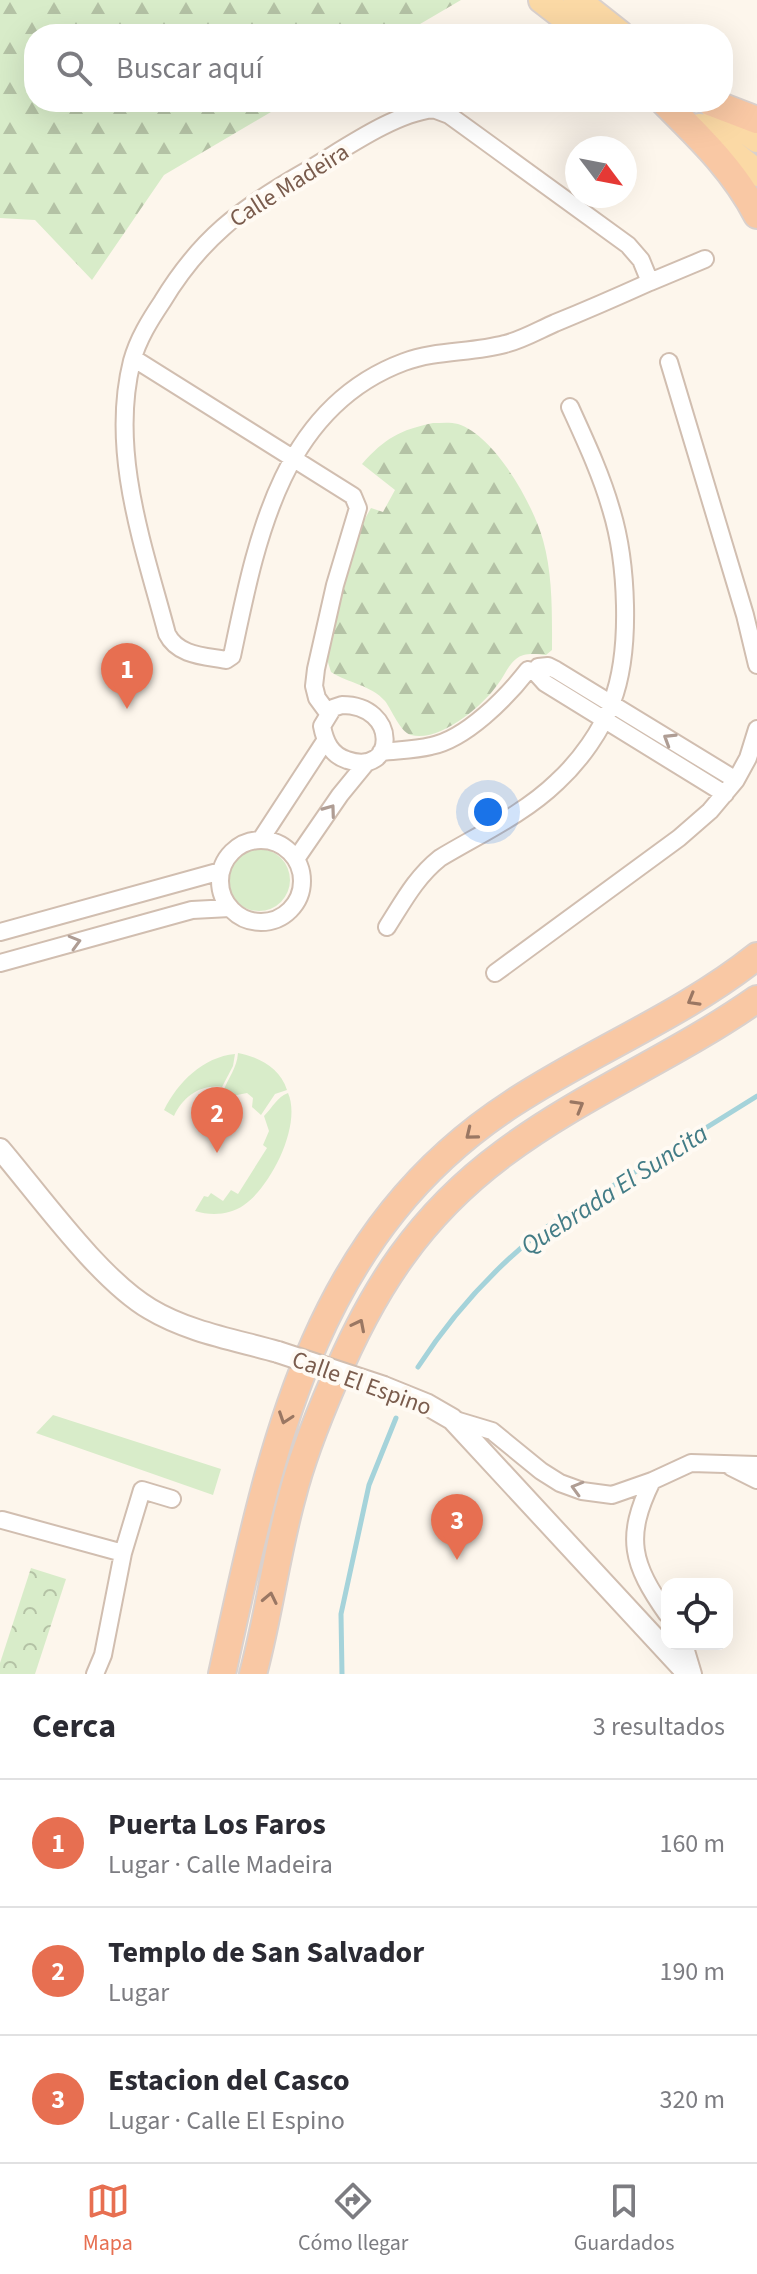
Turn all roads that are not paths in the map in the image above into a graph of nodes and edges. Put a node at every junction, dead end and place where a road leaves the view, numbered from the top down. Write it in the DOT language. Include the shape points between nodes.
graph roads {
  1 [pos="542,0"];
  2 [pos="577,0"];
  3 [pos="573,24"];
  4 [pos="607,24"];
  5 [pos="733,111"];
  6 [pos="415,112"];
  7 [pos="441,112"];
  8 [pos="676,112"];
  9 [pos="680,112"];
  10 [pos="721,112"];
  11 [pos="757,120"];
  12 [pos="757,139"];
  13 [pos="757,173"];
  14 [pos="757,215"];
  15 [pos="705,259"];
  16 [pos="650,282"];
  17 [pos="133,358"];
  18 [pos="669,362"];
  19 [pos="570,407"];
  20 [pos="294,458"];
  21 [pos="757,665"];
  22 [pos="534,670"];
  23 [pos="612,703"];
  24 [pos="328,713"];
  25 [pos="603,719"];
  26 [pos="757,729"];
  27 [pos="325,741"];
  28 [pos="381,752"];
  29 [pos="367,762"];
  30 [pos="736,780"];
  31 [pos="725,794"];
  32 [pos="261,839"];
  33 [pos="296,859"];
  34 [pos="221,871"];
  35 [pos="230,908"];
  36 [pos="387,927"];
  37 [pos="0,932"];
  38 [pos="757,956"];
  39 [pos="0,963"];
  40 [pos="495,973"];
  41 [pos="757,999"];
  42 [pos="0,1149"];
  43 [pos="452,1419"];
  44 [pos="757,1465"];
  45 [pos="729,1466"];
  46 [pos="757,1480"];
  47 [pos="652,1481"];
  48 [pos="172,1499"];
  49 [pos="2,1520"];
  50 [pos="123,1553"];
  51 [pos="661,1605"];
  52 [pos="685,1650"];
  53 [pos="95,1674"];
  54 [pos="222,1674"];
  55 [pos="253,1674"];
  56 [pos="691,1674"];
  1 -- 3 [label="main road"];
  2 -- 4 [label="main road"];
  5 -- 11 [label="highway"];
  6 -- 17 [label="street, Calle Madeira" via="281,186 214,233 169,289"];
  7 -- 16 [label="street, Calle Madeira" via="628,245"];
  8 -- 14 [label="highway" via="728,169"];
  9 -- 13 [label="main road"];
  10 -- 12 [label="main road"];
  15 -- 16 [label="street"];
  16 -- 20 [label="street" via="509,343 424,356 385,369 342,397"];
  17 -- 20 [label="street"];
  17 -- 20 [label="street, Calle Madeira" via="124,427 131,490 167,634 185,652 226,660 232,656 253,555 276,489"];
  18 -- 21 [label="street"];
  19 -- 23 [label="street" via="612,510 624,574 623,658"];
  20 -- 24 [label="street" via="353,496 358,508 316,669 317,698"];
  22 -- 23 [label="street" via="548,666"];
  22 -- 25 [label="street"];
  22 -- 28 [label="street" via="446,742"];
  23 -- 25 [label="street"];
  30 -- 23 [label="street, one-way"];
  24 -- 27 [label="street" via="322,726"];
  24 -- 28 [label="street" via="342,705 360,706 377,718 386,736"];
  25 -- 31 [label="street"];
  25 -- 36 [label="street" via="574,765 533,803 427,868"];
  26 -- 30 [label="street"];
  27 -- 29 [label="street" via="342,758"];
  27 -- 32 [label="street"];
  28 -- 29 [label="street"];
  33 -- 29 [label="street, one-way"];
  30 -- 31 [label="street"];
  31 -- 40 [label="street" via="679,838"];
  32 -- 33 [label="street" via="275,842"];
  32 -- 34 [label="street" via="232,851"];
  33 -- 35 [label="street" via="301,886 289,910 265,922"];
  34 -- 35 [label="street" via="223,897"];
  34 -- 37 [label="street"];
  39 -- 35 [label="street, one-way" via="192,910"];
  38 -- 54 [label="highway, one-way" via="730,978 489,1120 388,1217 332,1302 294,1392 260,1504"];
  55 -- 41 [label="highway, one-way" via="311,1434 351,1341 404,1250 448,1199 504,1152"];
  42 -- 43 [label="street, Calle El Espino, bridge" via="92,1257 142,1303 191,1327 384,1387"];
  47 -- 43 [label="street, one-way" via="612,1495 582,1491 541,1471 492,1431"];
  43 -- 56 [label="street, Calle El Espino"];
  44 -- 45 [label="street"];
  45 -- 46 [label="street"];
  45 -- 47 [label="street" via="691,1463"];
  47 -- 51 [label="street" via="634,1529 644,1580"];
  48 -- 50 [label="street" via="142,1490"];
  49 -- 50 [label="street"];
  50 -- 53 [label="street"];
  52 -- 56 [label="street"];
}
